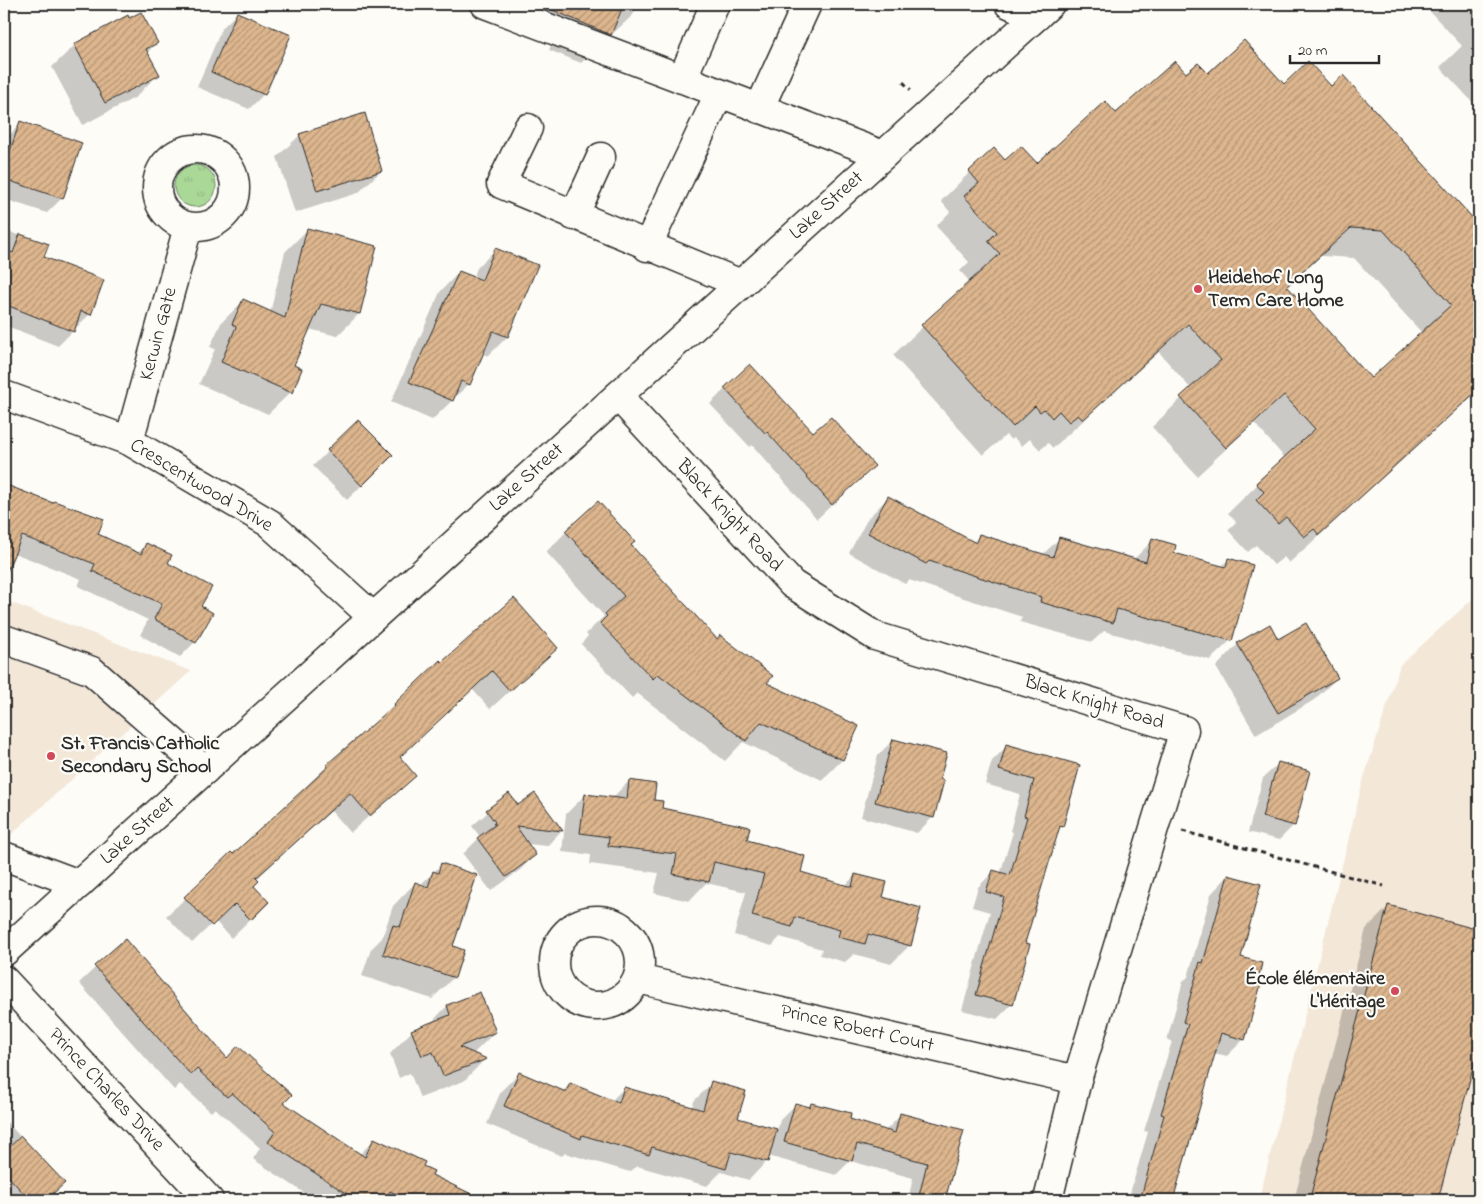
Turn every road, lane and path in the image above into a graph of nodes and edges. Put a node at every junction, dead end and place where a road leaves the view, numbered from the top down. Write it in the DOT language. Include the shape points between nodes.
graph roads {
  1 [pos="489,4"];
  2 [pos="715,4"];
  3 [pos="807,4"];
  4 [pos="1008,4"];
  5 [pos="1044,10"];
  6 [pos="682,79"];
  7 [pos="719,94"];
  8 [pos="759,109"];
  9 [pos="528,128"];
  10 [pos="883,155"];
  11 [pos="600,157"];
  12 [pos="574,216"];
  13 [pos="188,227"];
  14 [pos="647,247"];
  15 [pos="741,284"];
  16 [pos="4,395"];
  17 [pos="618,396"];
  18 [pos="129,441"];
  19 [pos="373,618"];
  20 [pos="4,639"];
  21 [pos="205,770"];
  22 [pos="1155,823"];
  23 [pos="4,856"];
  24 [pos="78,884"];
  25 [pos="1384,886"];
  26 [pos="4,952"];
  27 [pos="638,979"];
  28 [pos="4,980"];
  29 [pos="1077,1080"];
  30 [pos="209,1200"];
  31 [pos="1048,1200"];
  1 -- 6 [label="street"];
  2 -- 6 [label="street"];
  3 -- 8 [label="street"];
  4 -- 5 [label="street"];
  5 -- 10 [label="street, Lake Street"];
  6 -- 7 [label="street"];
  7 -- 8 [label="street"];
  7 -- 14 [label="street"];
  8 -- 10 [label="street"];
  9 -- 12 [label="street" via="501,184"];
  10 -- 15 [label="street, Lake Street"];
  11 -- 12 [label="street"];
  12 -- 14 [label="street"];
  13 -- 18 [label="street, Kerwin Gate"];
  14 -- 15 [label="street"];
  15 -- 17 [label="street, Lake Street"];
  16 -- 18 [label="street, Crescentwood Drive"];
  17 -- 19 [label="street, Lake Street"];
  17 -- 22 [label="street, Black Knight Road" via="792,584 874,636 1184,730"];
  18 -- 19 [label="street, Crescentwood Drive" via="269,523"];
  19 -- 21 [label="street, Lake Street"];
  20 -- 21 [label="street" via="92,671"];
  21 -- 24 [label="street, Lake Street"];
  22 -- 25 [label="path"];
  22 -- 29 [label="street, Black Knight Road"];
  23 -- 24 [label="street"];
  24 -- 26 [label="street, Lake Street"];
  27 -- 29 [label="street, Prince Robert Court"];
  28 -- 30 [label="street, Prince Charles Drive"];
  29 -- 31 [label="street, Black Knight Road"];
}
